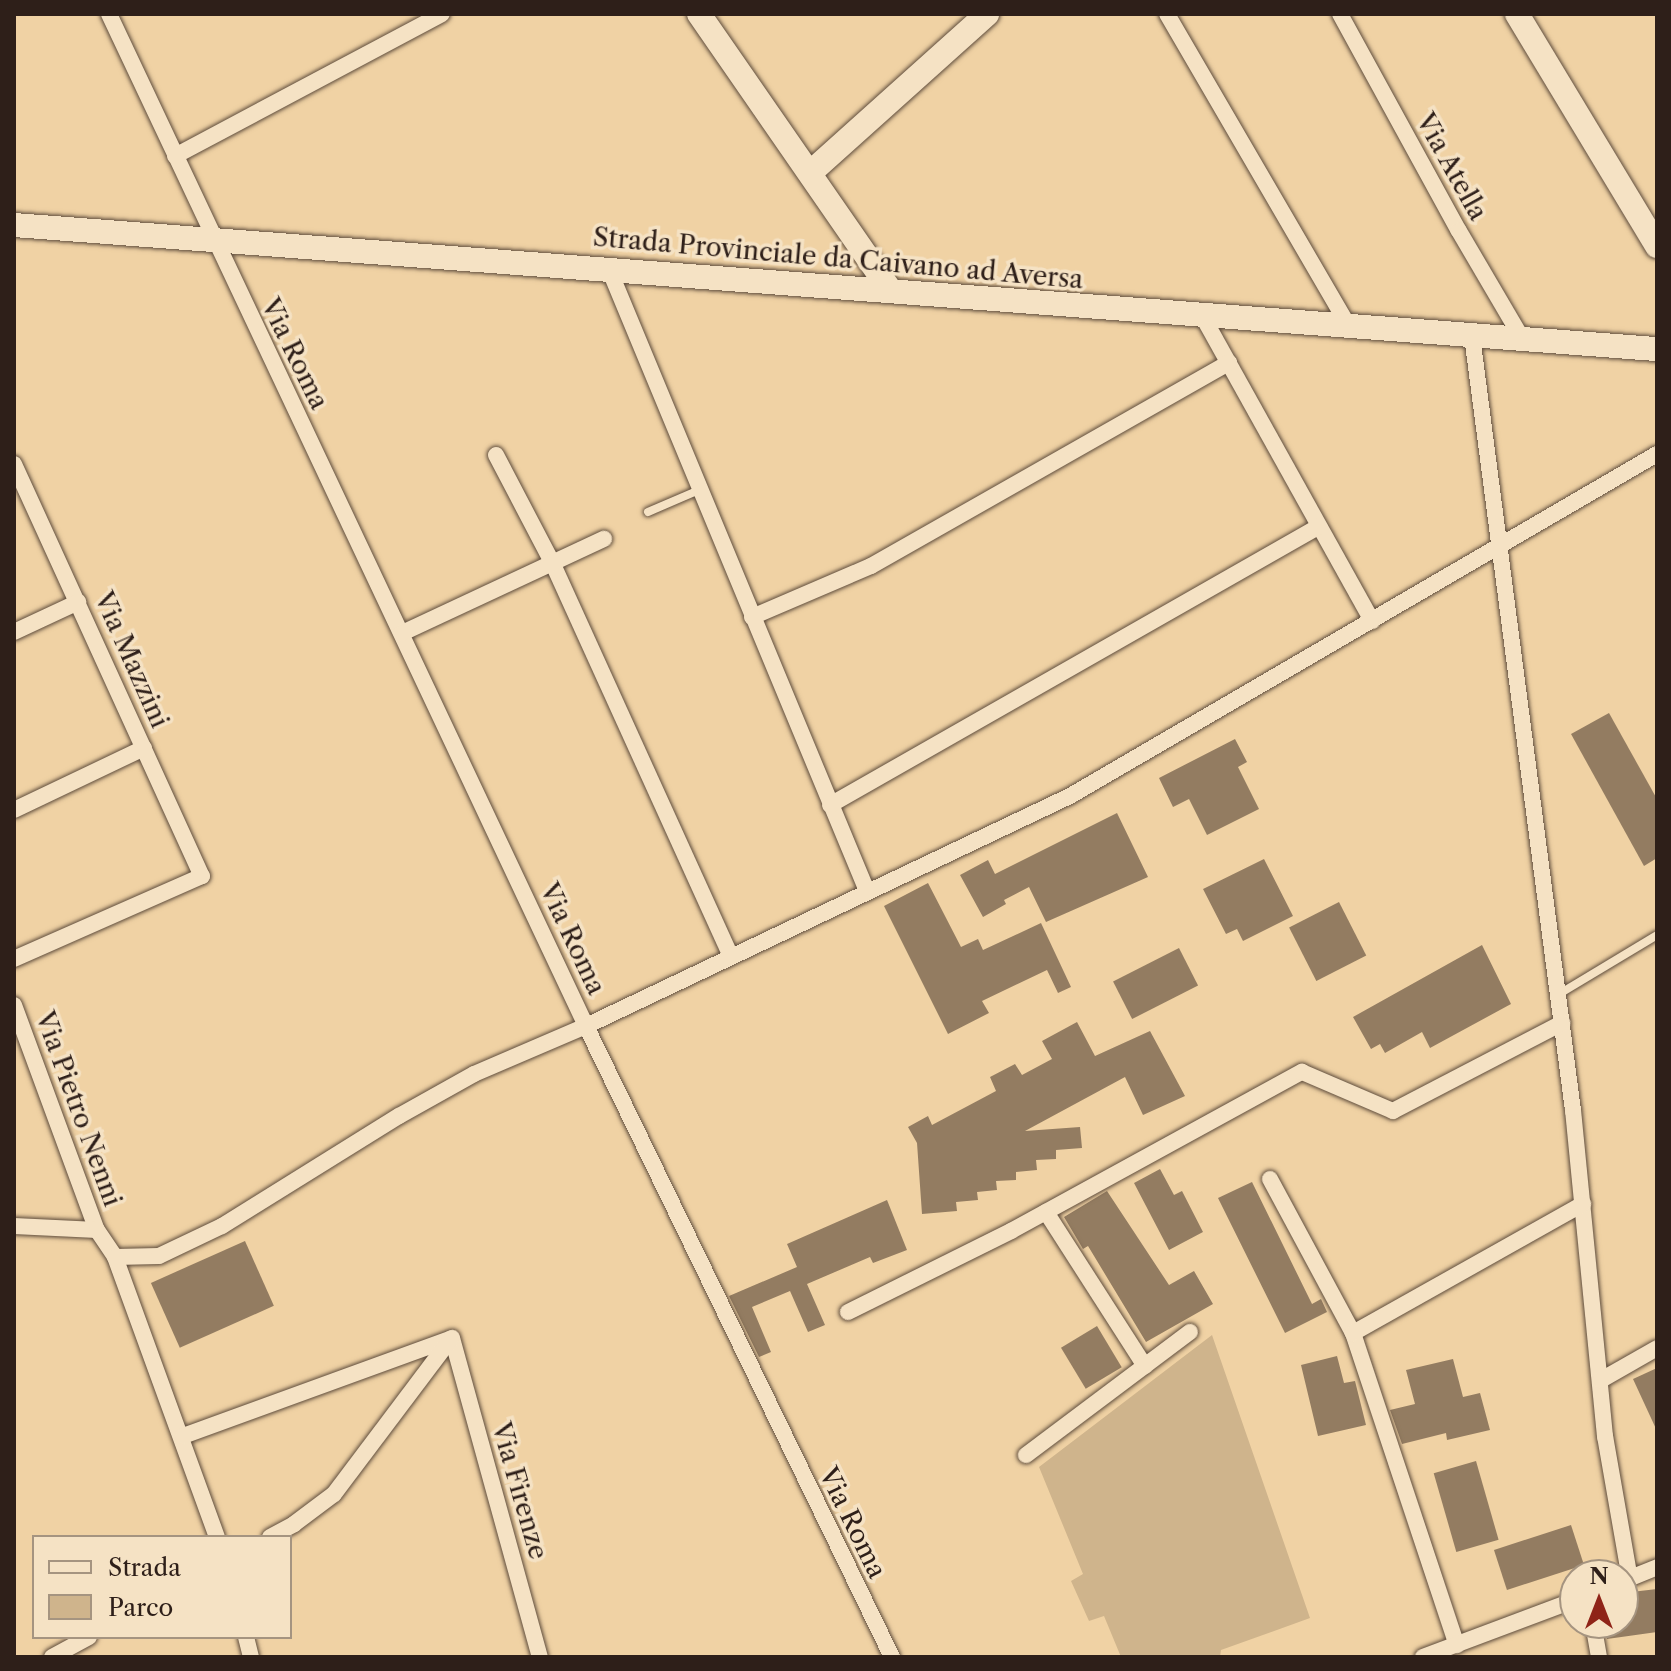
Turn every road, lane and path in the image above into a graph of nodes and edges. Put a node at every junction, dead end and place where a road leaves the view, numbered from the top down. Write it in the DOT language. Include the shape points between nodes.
graph roads {
  1 [pos="109,14"];
  2 [pos="442,14"];
  3 [pos="699,14"];
  4 [pos="987,14"];
  5 [pos="1167,14"];
  6 [pos="1340,14"];
  7 [pos="1517,14"];
  8 [pos="175,156"];
  9 [pos="810,173"];
  10 [pos="14,225"];
  11 [pos="213,240"];
  12 [pos="1657,246"];
  13 [pos="609,269"];
  14 [pos="891,291"];
  15 [pos="1203,317"];
  16 [pos="1350,328"];
  17 [pos="1472,336"];
  18 [pos="1523,340"];
  19 [pos="1657,349"];
  20 [pos="1229,363"];
  21 [pos="1657,454"];
  22 [pos="496,455"];
  23 [pos="14,464"];
  24 [pos="699,490"];
  25 [pos="648,512"];
  26 [pos="1318,527"];
  27 [pos="604,539"];
  28 [pos="1498,548"];
  29 [pos="552,562"];
  30 [pos="78,602"];
  31 [pos="752,617"];
  32 [pos="1372,621"];
  33 [pos="14,632"];
  34 [pos="402,633"];
  35 [pos="144,748"];
  36 [pos="830,805"];
  37 [pos="14,810"];
  38 [pos="867,891"];
  39 [pos="1657,935"];
  40 [pos="730,955"];
  41 [pos="14,959"];
  42 [pos="1558,994"];
  43 [pos="14,1005"];
  44 [pos="1562,1023"];
  45 [pos="586,1026"];
  46 [pos="1270,1179"];
  47 [pos="1583,1204"];
  48 [pos="1046,1212"];
  49 [pos="14,1226"];
  50 [pos="97,1230"];
  51 [pos="115,1257"];
  52 [pos="848,1312"];
  53 [pos="1190,1332"];
  54 [pos="1353,1333"];
  55 [pos="452,1338"];
  56 [pos="1657,1348"];
  57 [pos="1145,1366"];
  58 [pos="1601,1380"];
  59 [pos="183,1436"];
  60 [pos="1026,1455"];
  61 [pos="216,1535"];
  62 [pos="274,1535"];
  63 [pos="1623,1559"];
  64 [pos="1559,1606"];
  65 [pos="85,1639"];
  66 [pos="1457,1645"];
  67 [pos="52,1657"];
  68 [pos="540,1657"];
  69 [pos="892,1657"];
  70 [pos="1423,1657"];
  1 -- 8 [label="street, Via Roma"];
  2 -- 8 [label="street"];
  3 -- 9 [label="main road"];
  4 -- 9 [label="main road"];
  5 -- 16 [label="street"];
  6 -- 18 [label="street, Via Atella"];
  7 -- 12 [label="main road"];
  8 -- 11 [label="street, Via Roma"];
  9 -- 14 [label="main road"];
  10 -- 11 [label="main road, Strada Provinciale da Caivano ad Aversa"];
  11 -- 13 [label="main road, Strada Provinciale da Caivano ad Aversa"];
  11 -- 34 [label="street, Via Roma"];
  13 -- 14 [label="main road, Strada Provinciale da Caivano ad Aversa"];
  13 -- 24 [label="street"];
  14 -- 15 [label="main road, Strada Provinciale da Caivano ad Aversa"];
  15 -- 16 [label="main road, Strada Provinciale da Caivano ad Aversa"];
  15 -- 20 [label="street"];
  16 -- 17 [label="main road, Strada Provinciale da Caivano ad Aversa"];
  17 -- 18 [label="main road, Strada Provinciale da Caivano ad Aversa"];
  17 -- 28 [label="street"];
  18 -- 19 [label="main road, Strada Provinciale da Caivano ad Aversa"];
  20 -- 26 [label="street"];
  20 -- 31 [label="street" via="871,566"];
  21 -- 28 [label="street"];
  22 -- 29 [label="street"];
  23 -- 30 [label="street, Via Mazzini"];
  24 -- 25 [label="lane"];
  24 -- 31 [label="street"];
  26 -- 32 [label="street"];
  26 -- 36 [label="street"];
  27 -- 29 [label="street"];
  28 -- 32 [label="street"];
  28 -- 42 [label="street"];
  29 -- 34 [label="street"];
  29 -- 40 [label="street"];
  30 -- 33 [label="street"];
  30 -- 35 [label="street, Via Mazzini"];
  31 -- 36 [label="street"];
  32 -- 38 [label="street" via="1070,796"];
  34 -- 45 [label="street, Via Roma"];
  35 -- 37 [label="street"];
  35 -- 41 [label="street, Via Mazzini" via="202,876"];
  36 -- 38 [label="street"];
  38 -- 40 [label="street"];
  39 -- 42 [label="lane"];
  40 -- 45 [label="street"];
  42 -- 44 [label="street"];
  43 -- 50 [label="street, Via Pietro Nenni"];
  44 -- 47 [label="street"];
  44 -- 48 [label="street" via="1393,1111 1302,1072"];
  45 -- 51 [label="street" via="474,1074 222,1226 159,1256"];
  45 -- 69 [label="street, Via Roma"];
  46 -- 54 [label="street"];
  47 -- 54 [label="street"];
  47 -- 58 [label="street"];
  48 -- 52 [label="street"];
  48 -- 57 [label="street"];
  49 -- 50 [label="street"];
  50 -- 51 [label="street, Via Pietro Nenni"];
  51 -- 59 [label="street, Via Pietro Nenni"];
  53 -- 57 [label="street"];
  54 -- 66 [label="street"];
  55 -- 59 [label="street"];
  55 -- 62 [label="street" via="334,1494"];
  55 -- 68 [label="street, Via Firenze"];
  56 -- 58 [label="street"];
  57 -- 60 [label="street"];
  58 -- 63 [label="street"];
  59 -- 61 [label="street, Via Pietro Nenni"];
  64 -- 66 [label="street"];
  65 -- 67 [label="street"];
  66 -- 70 [label="street"];
}
